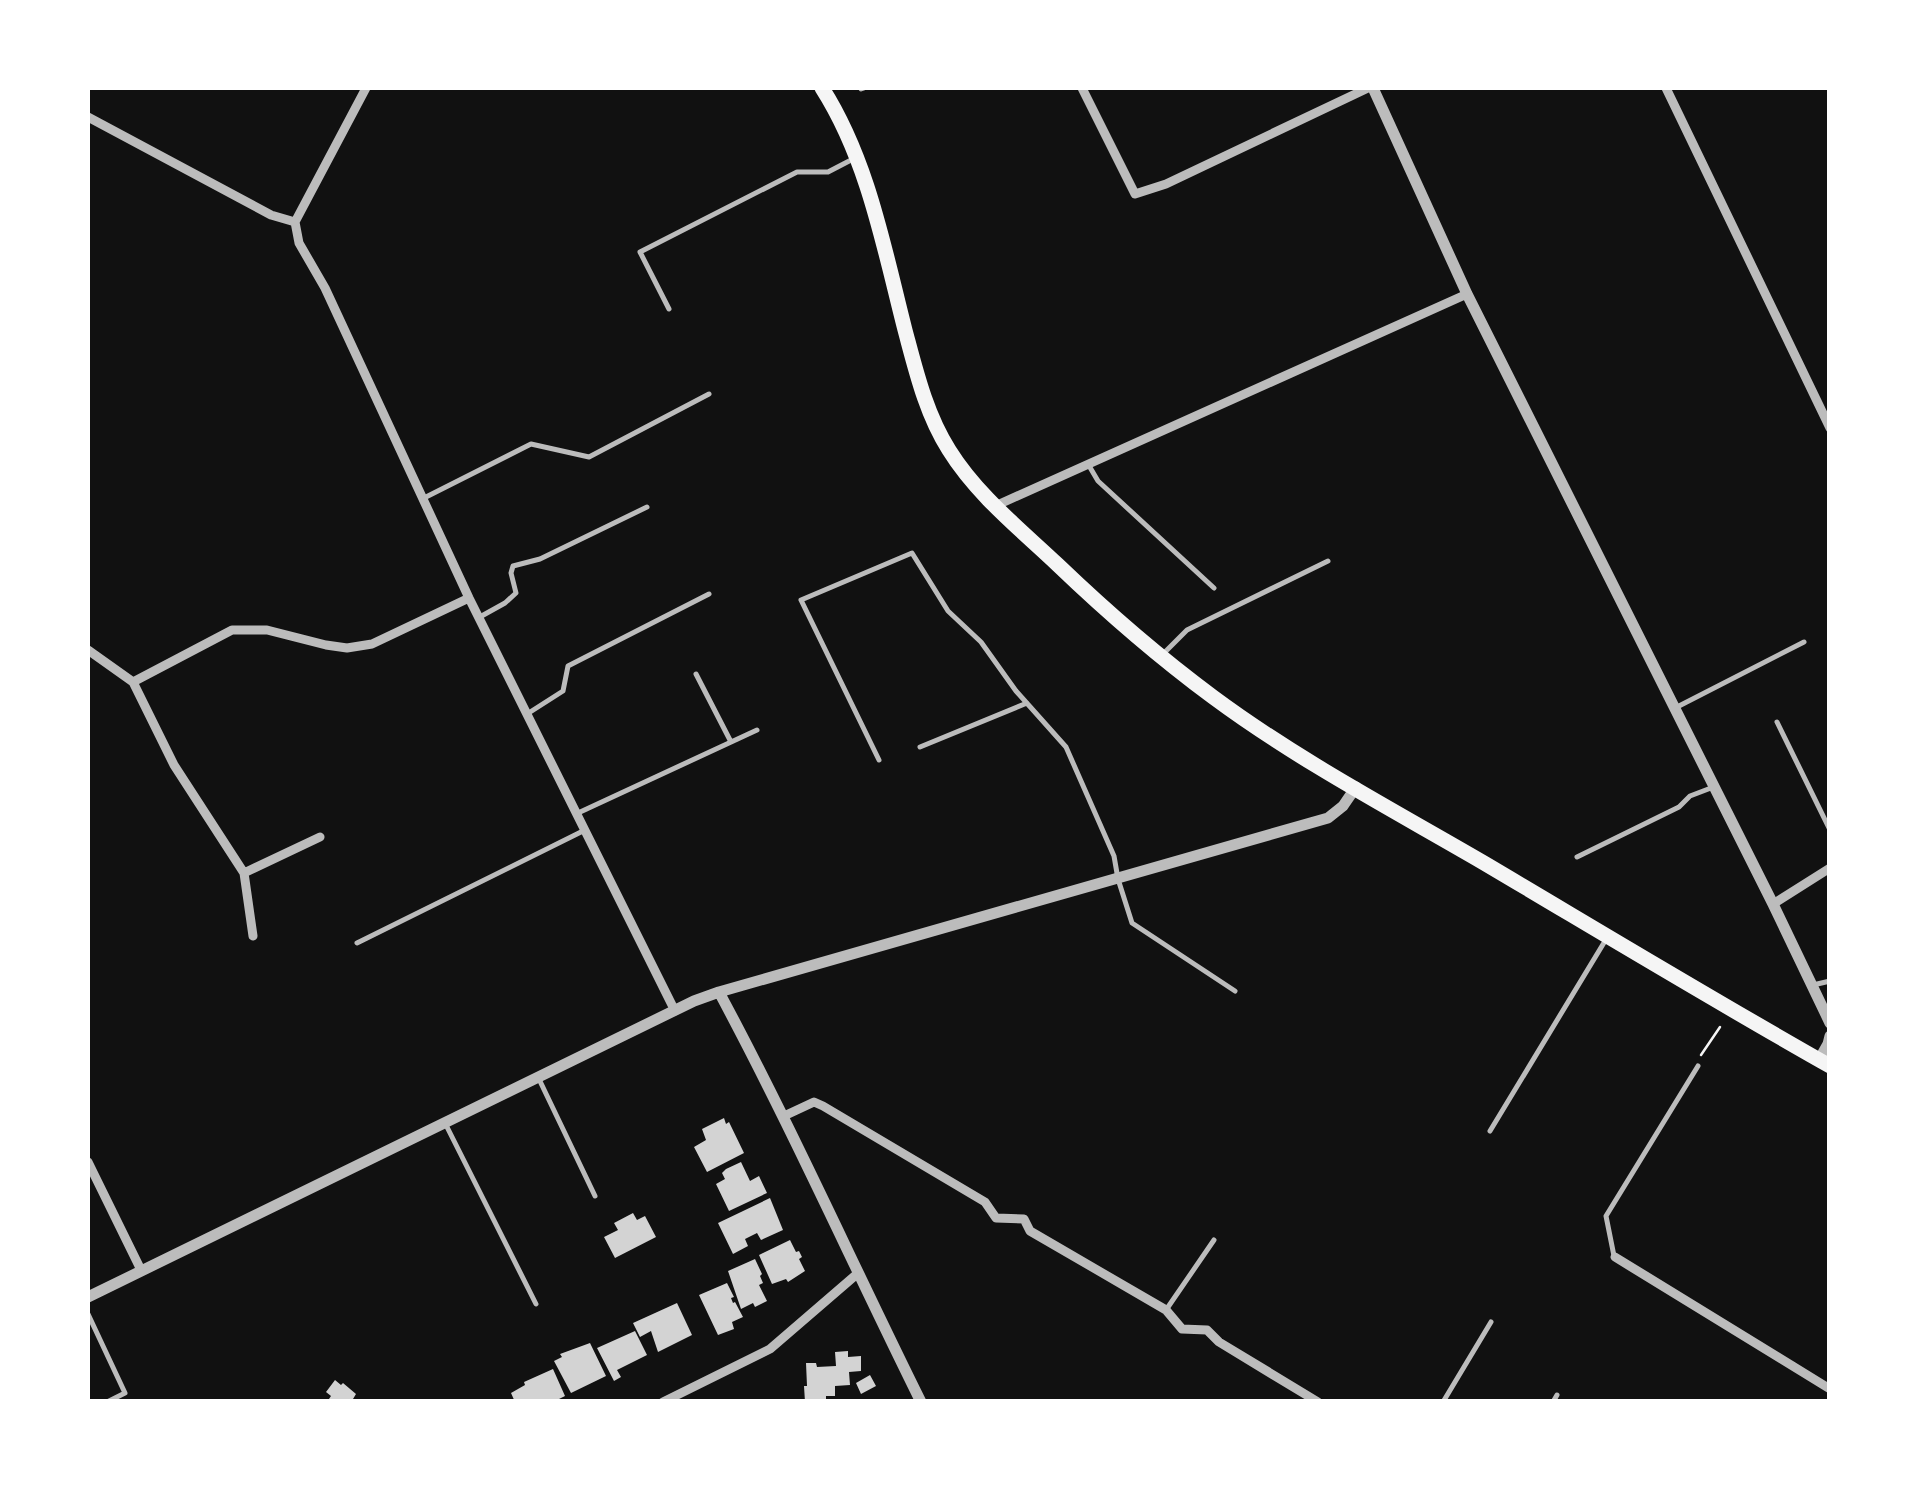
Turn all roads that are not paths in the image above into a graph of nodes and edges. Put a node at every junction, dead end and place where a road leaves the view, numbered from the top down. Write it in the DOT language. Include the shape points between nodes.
graph roads {
  1 [pos="366,88"];
  2 [pos="822,88"];
  3 [pos="1082,88"];
  4 [pos="1370,88"];
  5 [pos="1666,88"];
  6 [pos="88,118"];
  7 [pos="856,158"];
  8 [pos="295,222"];
  9 [pos="1467,294"];
  10 [pos="669,309"];
  11 [pos="709,394"];
  12 [pos="1830,428"];
  13 [pos="1088,464"];
  14 [pos="424,498"];
  15 [pos="995,506"];
  16 [pos="647,507"];
  17 [pos="1328,561"];
  18 [pos="1214,588"];
  19 [pos="709,594"];
  20 [pos="469,598"];
  21 [pos="478,618"];
  22 [pos="1804,642"];
  23 [pos="88,650"];
  24 [pos="1160,656"];
  25 [pos="696,674"];
  26 [pos="133,682"];
  27 [pos="1026,702"];
  28 [pos="1675,708"];
  29 [pos="527,714"];
  30 [pos="1777,722"];
  31 [pos="757,730"];
  32 [pos="730,742"];
  33 [pos="920,747"];
  34 [pos="879,760"];
  35 [pos="1714,787"];
  36 [pos="1356,788"];
  37 [pos="576,814"];
  38 [pos="584,830"];
  39 [pos="1830,830"];
  40 [pos="320,837"];
  41 [pos="1577,857"];
  42 [pos="1830,868"];
  43 [pos="244,873"];
  44 [pos="1118,878"];
  45 [pos="1773,904"];
  46 [pos="254,936"];
  47 [pos="1608,936"];
  48 [pos="357,943"];
  49 [pos="1830,981"];
  50 [pos="1813,985"];
  51 [pos="1235,991"];
  52 [pos="719,992"];
  53 [pos="675,1011"];
  54 [pos="1830,1023"];
  55 [pos="1830,1036"];
  56 [pos="1824,1063"];
  57 [pos="1698,1066"];
  58 [pos="538,1077"];
  59 [pos="784,1116"];
  60 [pos="445,1123"];
  61 [pos="1490,1131"];
  62 [pos="88,1162"];
  63 [pos="595,1196"];
  64 [pos="1214,1240"];
  65 [pos="1614,1257"];
  66 [pos="140,1270"];
  67 [pos="857,1274"];
  68 [pos="88,1297"];
  69 [pos="536,1304"];
  70 [pos="1166,1310"];
  71 [pos="88,1314"];
  72 [pos="1492,1322"];
  73 [pos="1830,1389"];
  74 [pos="1557,1394"];
  75 [pos="107,1402"];
  76 [pos="663,1402"];
  77 [pos="921,1402"];
  78 [pos="1318,1402"];
  79 [pos="1443,1402"];
  80 [pos="1553,1402"];
  1 -- 8 [label="street"];
  2 -- 7 [label="main road"];
  3 -- 4 [label="street" via="1135,194"];
  4 -- 9 [label="street"];
  5 -- 12 [label="street"];
  6 -- 8 [label="street"];
  7 -- 10 [label="lane" via="828,172 797,172 640,252"];
  7 -- 15 [label="main road" via="934,421"];
  8 -- 14 [label="street" via="299,243"];
  9 -- 13 [label="street"];
  9 -- 28 [label="street"];
  11 -- 14 [label="lane" via="589,457 531,444"];
  13 -- 15 [label="street"];
  13 -- 18 [label="lane"];
  14 -- 20 [label="street"];
  15 -- 24 [label="main road"];
  16 -- 21 [label="lane" via="513,566 516,593"];
  17 -- 24 [label="lane" via="1186,630"];
  19 -- 29 [label="lane" via="568,666 563,691"];
  20 -- 21 [label="street"];
  20 -- 26 [label="street" via="372,644 347,648 267,630 232,630"];
  21 -- 29 [label="street"];
  22 -- 28 [label="lane"];
  23 -- 26 [label="street"];
  24 -- 36 [label="main road" via="1213,698"];
  25 -- 32 [label="lane"];
  26 -- 43 [label="street" via="174,765"];
  27 -- 33 [label="lane"];
  27 -- 34 [label="lane" via="982,642 948,611 912,553 802,600"];
  27 -- 44 [label="lane" via="1066,747"];
  28 -- 35 [label="street"];
  29 -- 37 [label="street"];
  30 -- 39 [label="lane"];
  31 -- 32 [label="lane"];
  32 -- 37 [label="lane"];
  35 -- 41 [label="lane"];
  35 -- 45 [label="street"];
  36 -- 44 [label="street" via="1328,818"];
  36 -- 47 [label="main road"];
  37 -- 38 [label="street"];
  38 -- 48 [label="lane"];
  38 -- 53 [label="street"];
  40 -- 43 [label="street"];
  42 -- 45 [label="street"];
  43 -- 46 [label="street"];
  44 -- 51 [label="lane" via="1132,923"];
  44 -- 52 [label="street"];
  45 -- 50 [label="street"];
  47 -- 56 [label="main road"];
  47 -- 61 [label="lane"];
  49 -- 50 [label="lane"];
  50 -- 54 [label="street"];
  52 -- 53 [label="street"];
  52 -- 59 [label="street"];
  53 -- 58 [label="street"];
  55 -- 56 [label="street"];
  57 -- 65 [label="lane" via="1606,1216"];
  58 -- 60 [label="street"];
  58 -- 63 [label="lane"];
  59 -- 67 [label="street"];
  59 -- 70 [label="street" via="814,1102 823,1106 985,1202 996,1218 1024,1219 1030,1231"];
  60 -- 66 [label="street"];
  60 -- 69 [label="lane"];
  62 -- 66 [label="street"];
  64 -- 70 [label="lane"];
  65 -- 73 [label="street"];
  66 -- 68 [label="street"];
  67 -- 76 [label="street" via="770,1348"];
  67 -- 77 [label="street"];
  70 -- 78 [label="street" via="1182,1329 1207,1330"];
  71 -- 75 [label="lane" via="125,1393"];
  72 -- 79 [label="lane"];
  74 -- 80 [label="lane"];
}
